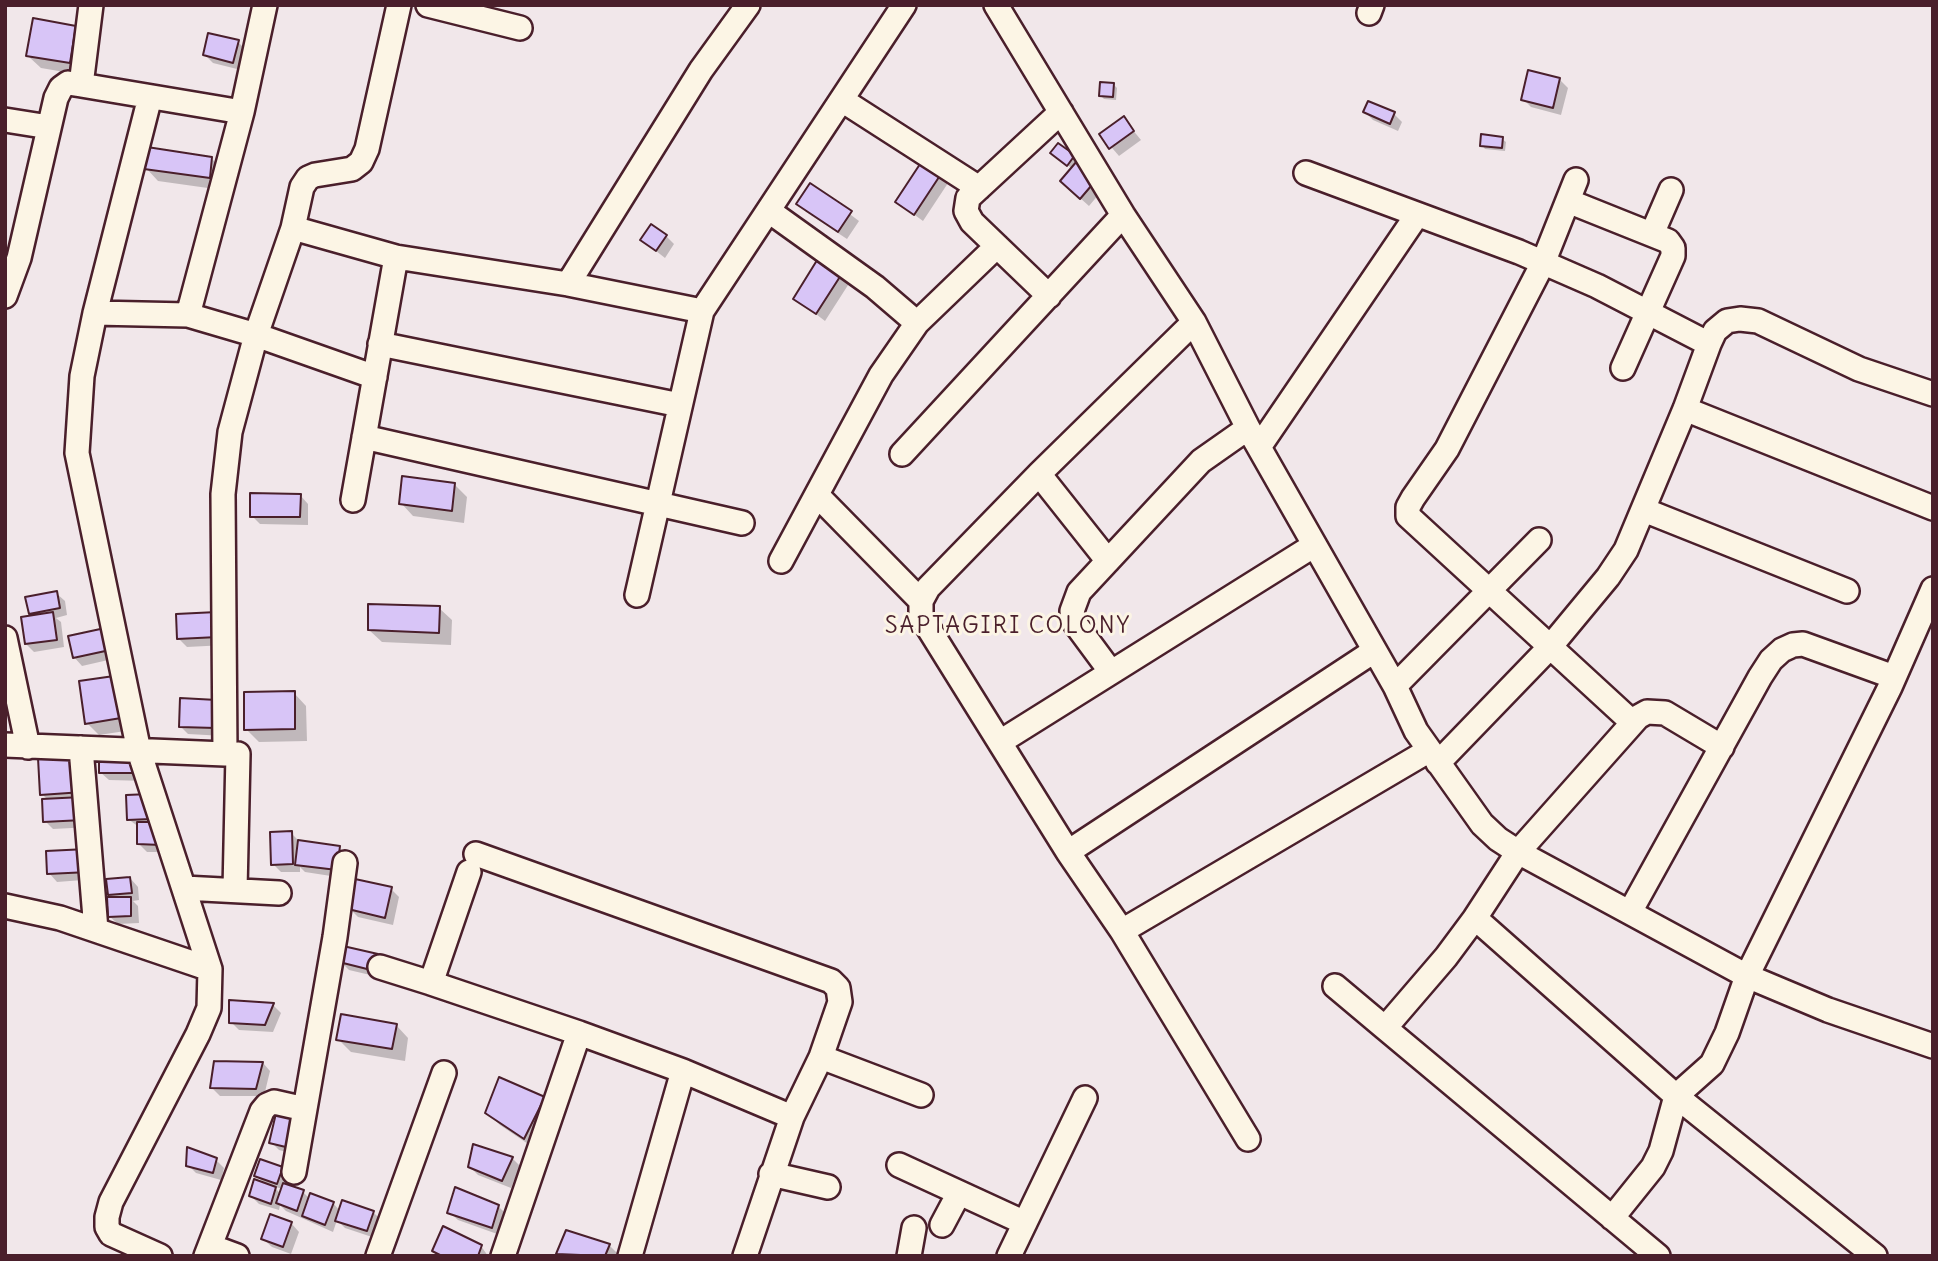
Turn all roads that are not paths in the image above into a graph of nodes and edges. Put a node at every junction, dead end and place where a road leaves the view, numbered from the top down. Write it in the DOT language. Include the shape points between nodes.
graph roads {
  1 [pos="91,5"];
  2 [pos="265,5"];
  3 [pos="399,5"];
  4 [pos="428,5"];
  5 [pos="748,5"];
  6 [pos="904,5"];
  7 [pos="996,5"];
  8 [pos="520,28"];
  9 [pos="80,85"];
  10 [pos="150,97"];
  11 [pos="842,100"];
  12 [pos="242,112"];
  13 [pos="1061,113"];
  14 [pos="5,120"];
  15 [pos="49,127"];
  16 [pos="1306,173"];
  17 [pos="979,188"];
  18 [pos="1671,190"];
  19 [pos="769,211"];
  20 [pos="1123,215"];
  21 [pos="1417,215"];
  22 [pos="293,228"];
  23 [pos="1652,234"];
  24 [pos="997,246"];
  25 [pos="396,257"];
  26 [pos="1543,263"];
  27 [pos="568,284"];
  28 [pos="5,296"];
  29 [pos="1049,296"];
  30 [pos="702,311"];
  31 [pos="95,313"];
  32 [pos="1648,314"];
  33 [pos="188,315"];
  34 [pos="1194,322"];
  35 [pos="917,323"];
  36 [pos="256,335"];
  37 [pos="380,344"];
  38 [pos="1709,344"];
  39 [pos="1623,368"];
  40 [pos="374,377"];
  41 [pos="1933,394"];
  42 [pos="680,405"];
  43 [pos="1685,409"];
  44 [pos="364,437"];
  45 [pos="1253,437"];
  46 [pos="902,454"];
  47 [pos="1039,474"];
  48 [pos="817,495"];
  49 [pos="353,500"];
  50 [pos="658,504"];
  51 [pos="1933,508"];
  52 [pos="1644,510"];
  53 [pos="742,523"];
  54 [pos="1539,540"];
  55 [pos="1313,545"];
  56 [pos="781,561"];
  57 [pos="1108,561"];
  58 [pos="1933,589"];
  59 [pos="1488,590"];
  60 [pos="1847,591"];
  61 [pos="637,595"];
  62 [pos="921,601"];
  63 [pos="5,638"];
  64 [pos="1550,647"];
  65 [pos="1374,651"];
  66 [pos="1111,672"];
  67 [pos="1894,677"];
  68 [pos="1395,686"];
  69 [pos="1632,722"];
  70 [pos="1000,742"];
  71 [pos="16,746"];
  72 [pos="1722,747"];
  73 [pos="81,748"];
  74 [pos="139,751"];
  75 [pos="237,754"];
  76 [pos="1433,757"];
  77 [pos="1068,852"];
  78 [pos="1518,852"];
  79 [pos="345,863"];
  80 [pos="184,888"];
  81 [pos="235,891"];
  82 [pos="279,893"];
  83 [pos="5,906"];
  84 [pos="1630,912"];
  85 [pos="1475,918"];
  86 [pos="96,930"];
  87 [pos="1122,931"];
  88 [pos="380,967"];
  89 [pos="210,969"];
  90 [pos="1748,976"];
  91 [pos="431,983"];
  92 [pos="1335,986"];
  93 [pos="1385,1028"];
  94 [pos="579,1033"];
  95 [pos="1933,1046"];
  96 [pos="821,1058"];
  97 [pos="683,1071"];
  98 [pos="444,1073"];
  99 [pos="921,1095"];
  100 [pos="1676,1096"];
  101 [pos="1085,1098"];
  102 [pos="305,1108"];
  103 [pos="792,1117"];
  104 [pos="1248,1139"];
  105 [pos="899,1165"];
  106 [pos="295,1172"];
  107 [pos="771,1174"];
  108 [pos="828,1187"];
  109 [pos="959,1193"];
  110 [pos="1612,1218"];
  111 [pos="1025,1223"];
  112 [pos="942,1225"];
  113 [pos="914,1228"];
  114 [pos="208,1251"];
  115 [pos="160,1256"];
  116 [pos="237,1256"];
  117 [pos="378,1256"];
  118 [pos="503,1256"];
  119 [pos="629,1256"];
  120 [pos="745,1256"];
  121 [pos="909,1256"];
  122 [pos="1009,1256"];
  123 [pos="1658,1256"];
  124 [pos="1875,1256"];
  1 -- 9 [label="street"];
  2 -- 12 [label="street"];
  3 -- 22 [label="street" via="361,162 352,169 308,178"];
  4 -- 8 [label="street"];
  5 -- 27 [label="street" via="701,70"];
  6 -- 11 [label="street"];
  7 -- 13 [label="street"];
  9 -- 10 [label="street"];
  9 -- 15 [label="street" via="68,83 61,88"];
  10 -- 12 [label="street"];
  10 -- 31 [label="street"];
  11 -- 17 [label="street"];
  11 -- 19 [label="street"];
  12 -- 33 [label="street"];
  13 -- 17 [label="street"];
  13 -- 20 [label="street"];
  14 -- 15 [label="street"];
  15 -- 28 [label="street" via="19,258"];
  16 -- 21 [label="street"];
  17 -- 24 [label="street" via="968,198 966,211"];
  18 -- 23 [label="street"];
  19 -- 30 [label="street"];
  19 -- 35 [label="street" via="875,286"];
  20 -- 29 [label="street"];
  20 -- 34 [label="street"];
  21 -- 26 [label="street"];
  21 -- 45 [label="street"];
  22 -- 25 [label="street"];
  22 -- 36 [label="street"];
  23 -- 26 [label="street" via="1572,190"];
  23 -- 32 [label="street" via="1668,240 1673,256"];
  24 -- 29 [label="street"];
  24 -- 35 [label="street"];
  25 -- 27 [label="street"];
  25 -- 37 [label="street"];
  26 -- 32 [label="street"];
  26 -- 59 [label="street" via="1447,449 1408,507 1408,516"];
  27 -- 30 [label="street"];
  29 -- 46 [label="street"];
  30 -- 42 [label="street"];
  31 -- 33 [label="street"];
  31 -- 74 [label="street" via="82,376 77,453"];
  32 -- 38 [label="street"];
  32 -- 39 [label="street"];
  33 -- 36 [label="street"];
  34 -- 45 [label="street"];
  34 -- 47 [label="street"];
  35 -- 48 [label="street" via="881,375"];
  36 -- 40 [label="street"];
  36 -- 74 [label="street" via="225,460 225,754"];
  37 -- 40 [label="street"];
  37 -- 42 [label="street"];
  38 -- 41 [label="street" via="1727,321 1758,321 1859,369"];
  38 -- 43 [label="street"];
  40 -- 44 [label="street"];
  42 -- 50 [label="street"];
  43 -- 51 [label="street"];
  43 -- 52 [label="street"];
  44 -- 49 [label="street"];
  44 -- 50 [label="street"];
  45 -- 55 [label="street"];
  45 -- 57 [label="street" via="1201,461"];
  47 -- 57 [label="street"];
  47 -- 62 [label="street" via="928,588"];
  48 -- 56 [label="street"];
  48 -- 62 [label="street"];
  50 -- 53 [label="street"];
  50 -- 61 [label="street"];
  52 -- 60 [label="street"];
  52 -- 64 [label="street" via="1608,577"];
  54 -- 59 [label="street"];
  55 -- 65 [label="street"];
  55 -- 66 [label="street"];
  57 -- 66 [label="street" via="1079,593 1072,611 1074,622"];
  58 -- 67 [label="street"];
  59 -- 64 [label="street"];
  59 -- 68 [label="street"];
  62 -- 70 [label="street" via="921,616"];
  63 -- 71 [label="street"];
  64 -- 69 [label="street"];
  64 -- 76 [label="street"];
  65 -- 68 [label="street"];
  65 -- 77 [label="street"];
  66 -- 70 [label="street"];
  67 -- 72 [label="street" via="1803,643 1793,645 1771,660"];
  67 -- 90 [label="street"];
  68 -- 76 [label="street"];
  69 -- 72 [label="street" via="1647,712 1665,713"];
  69 -- 78 [label="street"];
  70 -- 77 [label="street"];
  71 -- 73 [label="street"];
  72 -- 84 [label="street"];
  73 -- 74 [label="street"];
  73 -- 86 [label="street"];
  74 -- 80 [label="street"];
  75 -- 81 [label="street"];
  76 -- 78 [label="street" via="1482,824"];
  76 -- 87 [label="street"];
  77 -- 87 [label="street"];
  78 -- 84 [label="street"];
  78 -- 85 [label="street"];
  79 -- 102 [label="street"];
  80 -- 81 [label="street"];
  80 -- 89 [label="street"];
  81 -- 82 [label="street"];
  83 -- 86 [label="street"];
  84 -- 90 [label="street"];
  85 -- 93 [label="street"];
  85 -- 100 [label="street"];
  86 -- 89 [label="street"];
  87 -- 104 [label="street"];
  88 -- 91 [label="street"];
  89 -- 115 [label="street" via="208,1008 198,1034 107,1217 111,1234"];
  90 -- 95 [label="street"];
  90 -- 100 [label="street" via="1712,1064"];
  91 -- 94 [label="street"];
  91 -- 96 [label="street" via="472,863 831,981 838,988 840,1002"];
  92 -- 93 [label="street"];
  93 -- 110 [label="street"];
  94 -- 97 [label="street"];
  94 -- 118 [label="street"];
  96 -- 99 [label="street"];
  96 -- 103 [label="street"];
  97 -- 103 [label="street"];
  97 -- 119 [label="street"];
  98 -- 117 [label="street"];
  100 -- 110 [label="street" via="1653,1167"];
  100 -- 124 [label="street"];
  101 -- 111 [label="street"];
  102 -- 106 [label="street"];
  102 -- 114 [label="street" via="274,1102 262,1111"];
  103 -- 107 [label="street"];
  105 -- 109 [label="street"];
  107 -- 108 [label="street"];
  107 -- 120 [label="street"];
  109 -- 111 [label="street"];
  109 -- 112 [label="street"];
  110 -- 123 [label="street"];
  111 -- 122 [label="street"];
  113 -- 121 [label="street"];
  114 -- 116 [label="street"];
}
